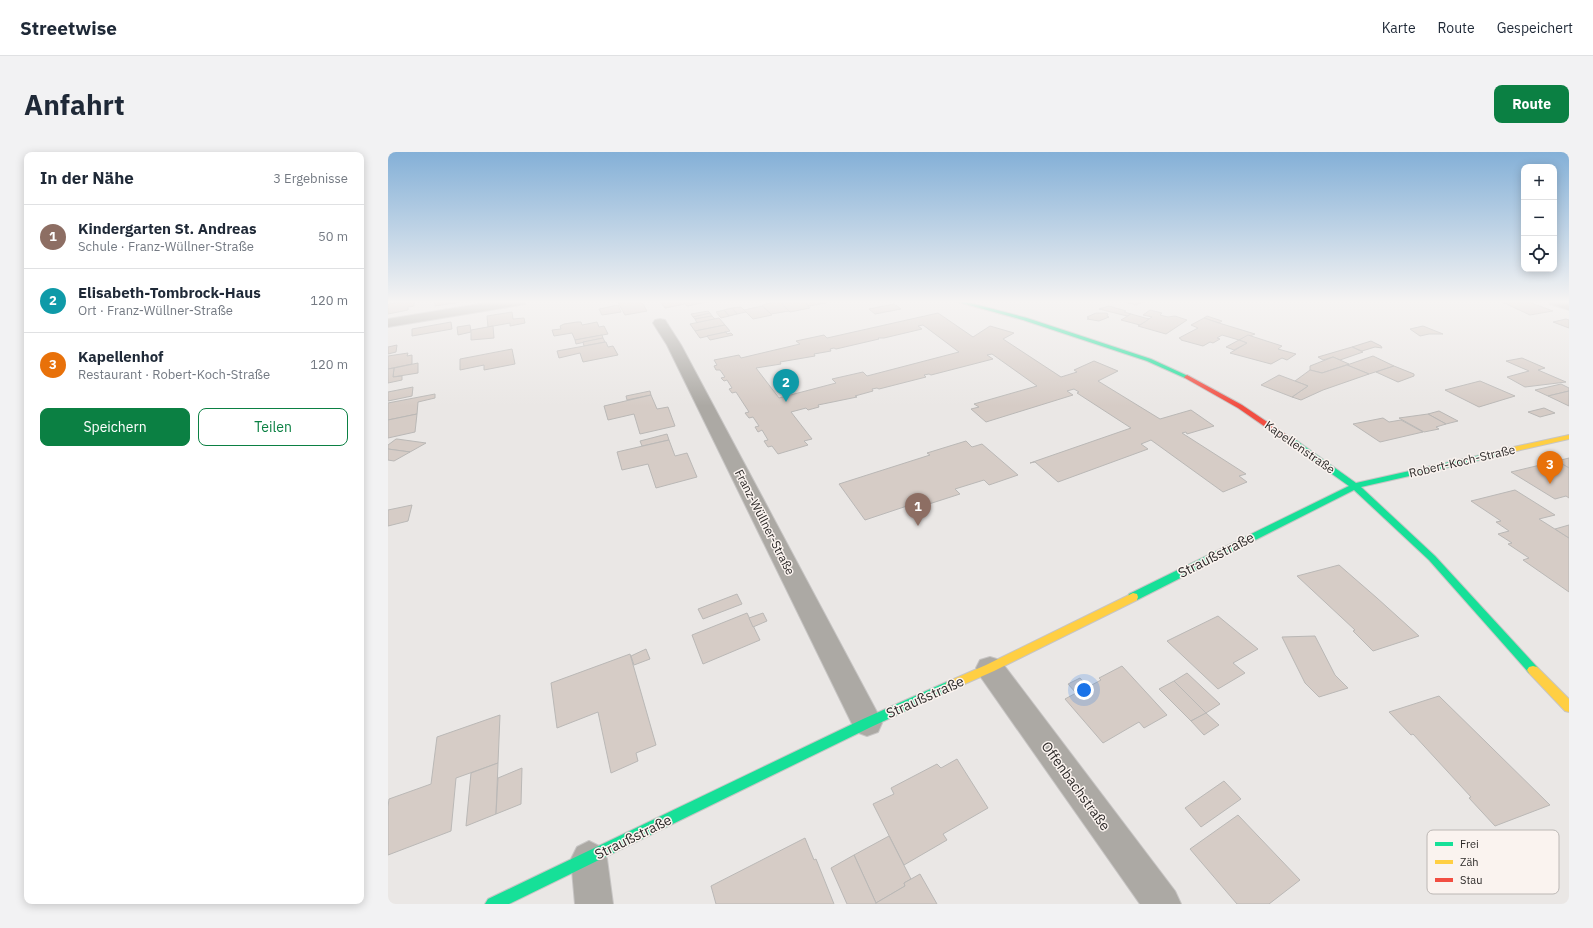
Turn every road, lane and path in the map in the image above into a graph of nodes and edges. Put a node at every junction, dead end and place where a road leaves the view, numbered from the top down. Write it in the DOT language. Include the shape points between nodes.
graph roads {
  1 [pos="668,336"];
  2 [pos="1079,336"];
  3 [pos="1569,437"];
  4 [pos="1355,486"];
  5 [pos="990,668"];
  6 [pos="1569,707"];
  7 [pos="868,723"];
  8 [pos="589,858"];
  9 [pos="494,904"];
  10 [pos="594,904"];
  11 [pos="1162,904"];
  1 -- 7 [label="street, Franz-Wüllner-Straße"];
  2 -- 4 [label="street, Kapellenstraße" via="1149,360 1218,392"];
  3 -- 4 [label="street, Robert-Koch-Straße"];
  4 -- 5 [label="street, Straußstraße"];
  4 -- 6 [label="street, Kapellenstraße" via="1432,558"];
  5 -- 7 [label="street, Straußstraße"];
  5 -- 11 [label="street, Offenbachstraße"];
  7 -- 8 [label="street, Straußstraße"];
  8 -- 9 [label="street, Straußstraße"];
  8 -- 10 [label="street"];
}
